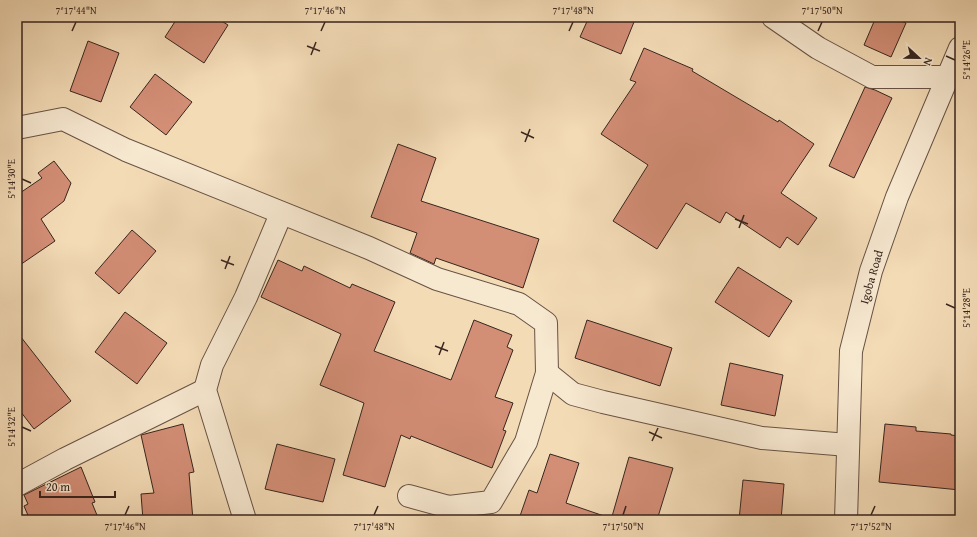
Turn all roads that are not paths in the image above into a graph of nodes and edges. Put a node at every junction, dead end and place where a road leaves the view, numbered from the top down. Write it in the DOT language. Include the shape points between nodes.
graph roads {
  1 [pos="773,17"];
  2 [pos="960,48"];
  3 [pos="948,76"];
  4 [pos="17,128"];
  5 [pos="281,214"];
  6 [pos="547,373"];
  7 [pos="205,390"];
  8 [pos="848,445"];
  9 [pos="17,485"];
  10 [pos="409,496"];
  11 [pos="245,520"];
  12 [pos="846,520"];
  1 -- 3 [label="street" via="818,48 872,77"];
  2 -- 3 [label="street, Igoba Road"];
  3 -- 8 [label="street, Igoba Road" via="896,197 871,271 851,350"];
  4 -- 5 [label="street" via="63,119 126,150"];
  5 -- 6 [label="street" via="369,248 437,279 519,304 546,323"];
  5 -- 7 [label="street" via="246,297 212,364"];
  6 -- 8 [label="street" via="573,394 603,402 762,438"];
  6 -- 10 [label="street" via="526,442 491,502 449,507"];
  7 -- 9 [label="street"];
  7 -- 11 [label="street"];
  8 -- 12 [label="street, Igoba Road"];
}
